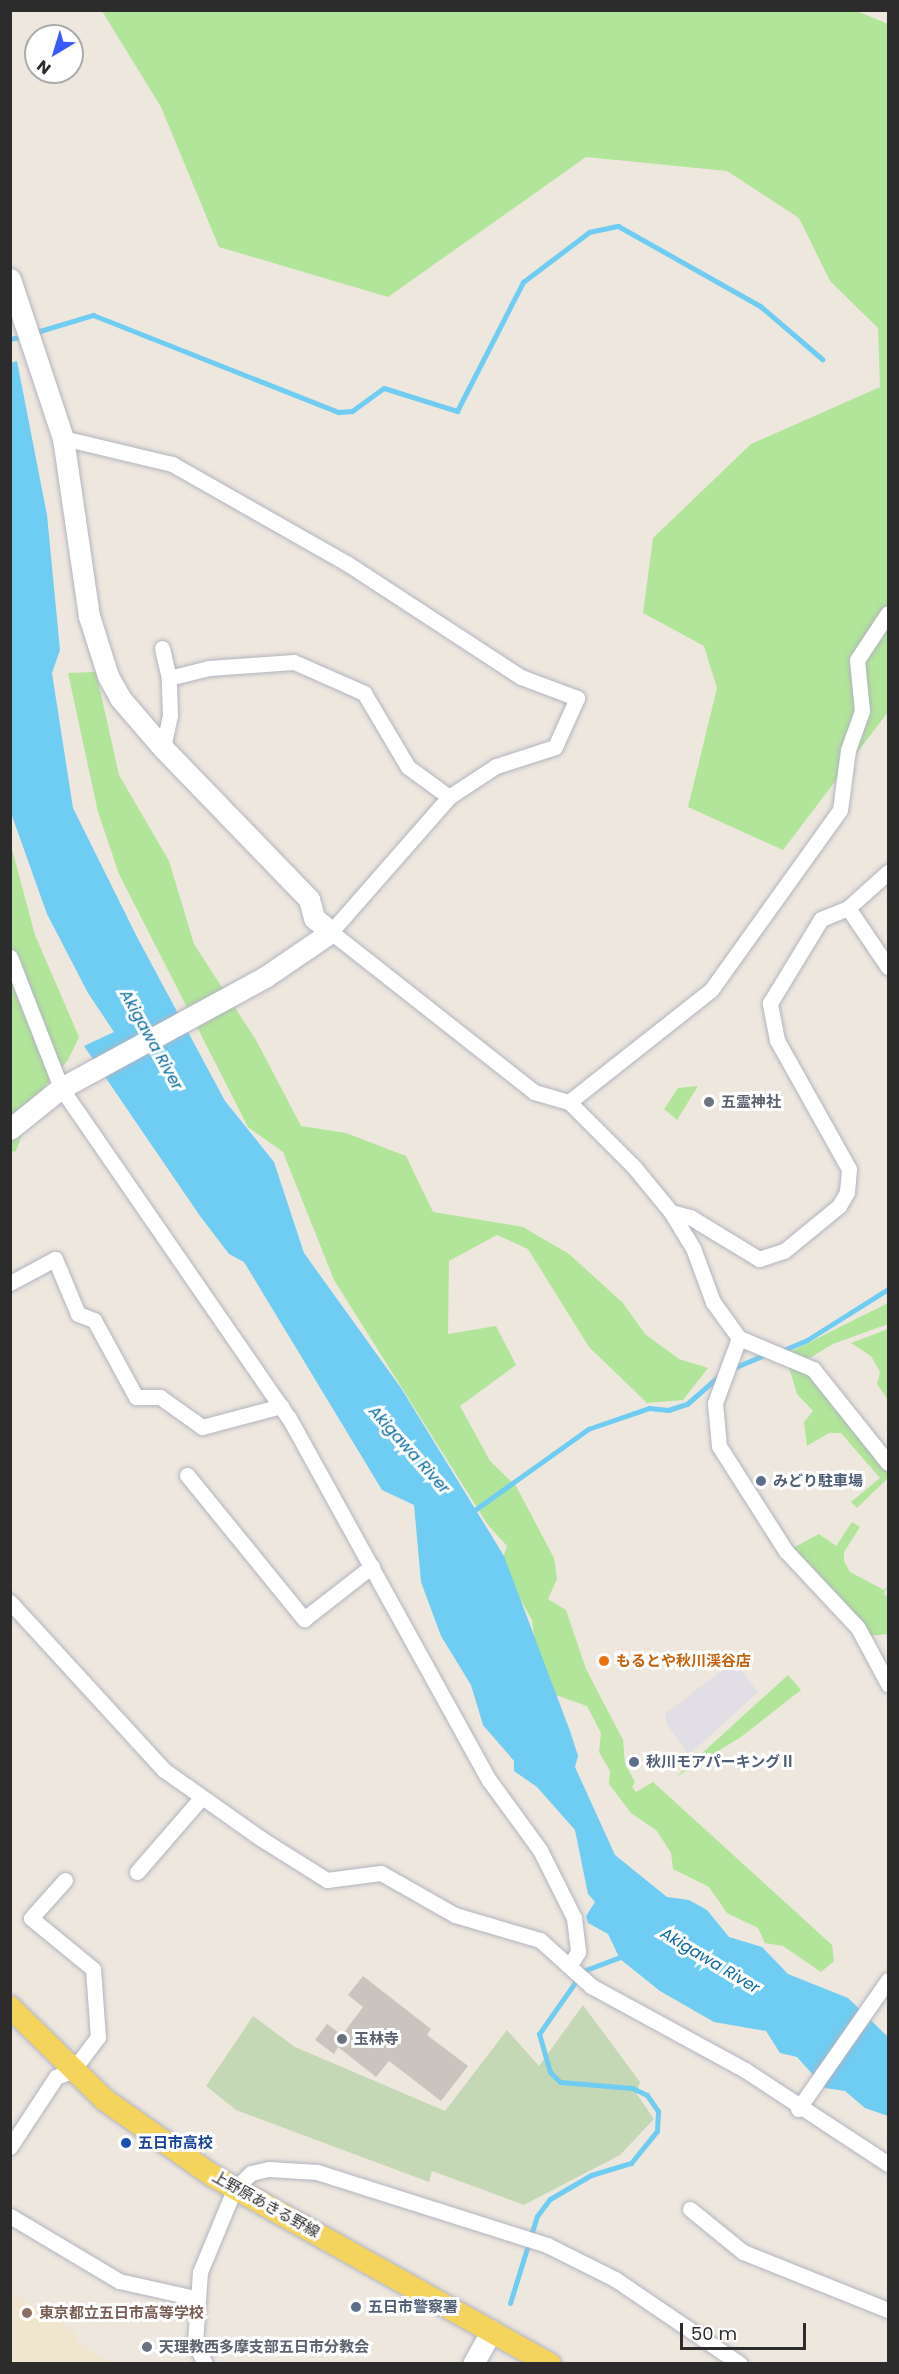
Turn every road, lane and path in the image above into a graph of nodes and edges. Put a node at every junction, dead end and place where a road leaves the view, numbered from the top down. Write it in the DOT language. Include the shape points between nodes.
graph roads {
  1 [pos="10,279"];
  2 [pos="63,438"];
  3 [pos="888,613"];
  4 [pos="162,648"];
  5 [pos="169,678"];
  6 [pos="163,748"];
  7 [pos="449,797"];
  8 [pos="888,872"];
  9 [pos="848,908"];
  10 [pos="10,957"];
  11 [pos="888,967"];
  12 [pos="65,1086"];
  13 [pos="569,1102"];
  14 [pos="10,1129"];
  15 [pos="671,1212"];
  16 [pos="10,1283"];
  17 [pos="739,1338"];
  18 [pos="281,1406"];
  19 [pos="888,1463"];
  20 [pos="186,1475"];
  21 [pos="372,1566"];
  22 [pos="10,1602"];
  23 [pos="888,1684"];
  24 [pos="201,1798"];
  25 [pos="137,1872"];
  26 [pos="65,1880"];
  27 [pos="570,1967"];
  28 [pos="885,1985"];
  29 [pos="10,2007"];
  30 [pos="73,2070"];
  31 [pos="801,2105"];
  32 [pos="10,2147"];
  33 [pos="888,2164"];
  34 [pos="234,2190"];
  35 [pos="690,2208"];
  36 [pos="10,2216"];
  37 [pos="195,2298"];
  38 [pos="888,2310"];
  39 [pos="491,2331"];
  40 [pos="205,2364"];
  41 [pos="474,2364"];
  42 [pos="550,2364"];
  43 [pos="740,2364"];
  1 -- 2 [label="street"];
  2 -- 6 [label="street" via="97,649 120,698"];
  2 -- 7 [label="street" via="172,464 348,564 521,677 577,698 555,747 496,766"];
  3 -- 13 [label="street" via="857,660 862,711 843,768 840,810 711,990"];
  4 -- 5 [label="street"];
  5 -- 6 [label="street" via="170,715"];
  5 -- 7 [label="street" via="209,668 294,662 364,693 408,767"];
  6 -- 12 [label="street" via="309,898 314,918 331,932 228,998"];
  7 -- 13 [label="street" via="331,932 534,1092"];
  8 -- 9 [label="street"];
  9 -- 11 [label="street"];
  9 -- 15 [label="street" via="821,919 770,1003 777,1040 849,1169 847,1192 839,1206 784,1251 759,1258 690,1217"];
  10 -- 12 [label="street"];
  12 -- 14 [label="street"];
  12 -- 18 [label="street"];
  13 -- 15 [label="street" via="634,1167"];
  15 -- 17 [label="street" via="693,1248 713,1302"];
  16 -- 18 [label="street" via="55,1259 78,1314 94,1320 136,1397 160,1397 202,1427"];
  17 -- 19 [label="street" via="813,1369"];
  17 -- 23 [label="street" via="715,1403 719,1446 786,1551 853,1621"];
  18 -- 21 [label="street"];
  20 -- 21 [label="street" via="304,1619"];
  21 -- 27 [label="street" via="489,1780 560,1887 578,1937 578,1952"];
  22 -- 24 [label="street" via="164,1770"];
  24 -- 25 [label="street"];
  24 -- 27 [label="street" via="327,1880 381,1873 455,1915 540,1940"];
  26 -- 30 [label="street" via="31,1918 93,1969 98,2037"];
  27 -- 31 [label="street" via="584,1982"];
  28 -- 31 [label="street"];
  29 -- 30 [label="main road, 上野原あきる野線"];
  30 -- 32 [label="street" via="56,2077"];
  30 -- 34 [label="main road, 上野原あきる野線" via="105,2100"];
  31 -- 33 [label="street"];
  34 -- 37 [label="street" via="200,2272"];
  34 -- 39 [label="main road, 上野原あきる野線"];
  34 -- 43 [label="street" via="258,2170 317,2172 545,2245 615,2279"];
  35 -- 38 [label="street" via="743,2252"];
  36 -- 37 [label="street" via="119,2281"];
  37 -- 40 [label="street" via="195,2343"];
  39 -- 41 [label="street"];
  39 -- 42 [label="main road, 上野原あきる野線"];
}
